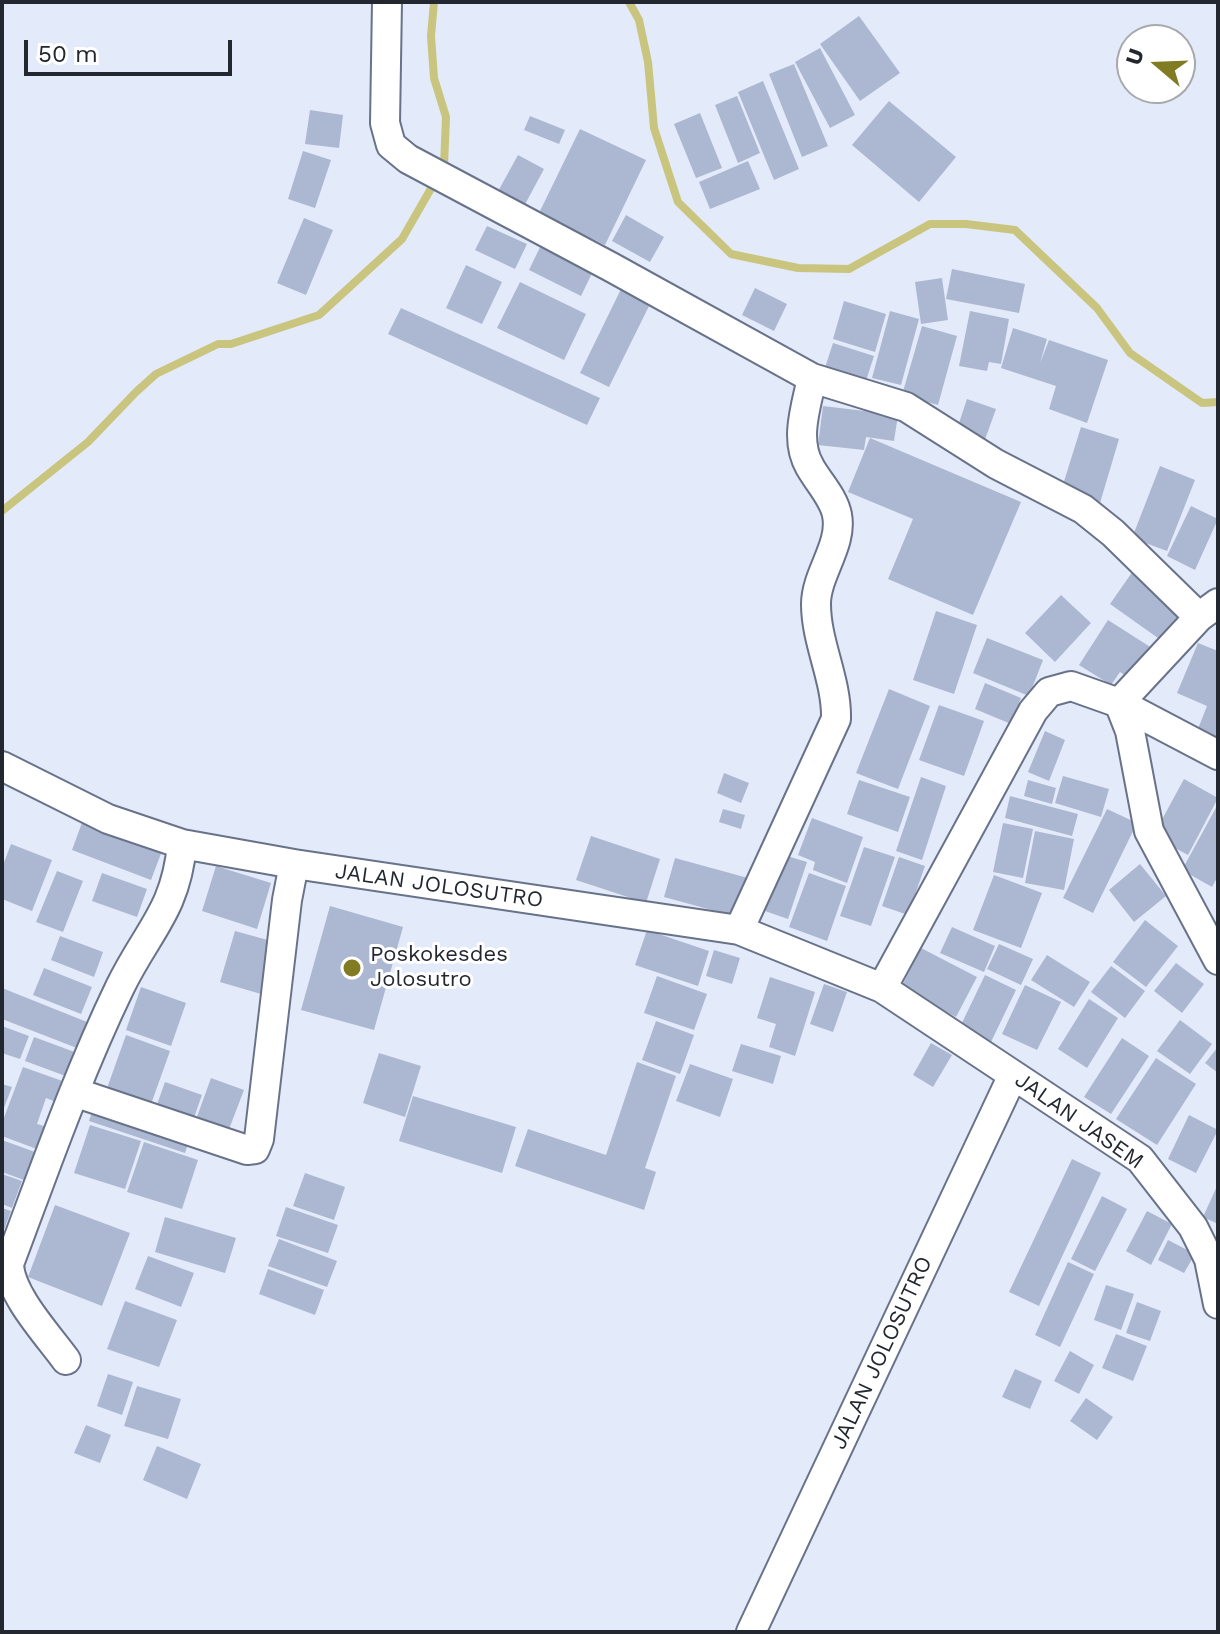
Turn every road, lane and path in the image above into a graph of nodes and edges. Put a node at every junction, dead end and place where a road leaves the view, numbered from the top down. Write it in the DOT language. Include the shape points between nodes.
graph roads {
  1 [pos="387,2"];
  2 [pos="812,378"];
  3 [pos="1209,610"];
  4 [pos="1119,703"];
  5 [pos="1218,755"];
  6 [pos="2,766"];
  7 [pos="182,844"];
  8 [pos="294,864"];
  9 [pos="739,930"];
  10 [pos="1218,960"];
  11 [pos="882,988"];
  12 [pos="1013,1075"];
  13 [pos="74,1092"];
  14 [pos="1218,1304"];
  15 [pos="66,1360"];
  16 [pos="751,1632"];
  1 -- 2 [label="street" via="385,123 391,145 427,170"];
  2 -- 3 [label="street" via="906,407 996,464 1083,509"];
  2 -- 9 [label="street" via="803,453 838,518 816,604 837,701 836,719"];
  3 -- 4 [label="street"];
  4 -- 5 [label="street"];
  4 -- 10 [label="street" via="1130,731 1149,831"];
  4 -- 11 [label="street" via="1071,686 1049,692 1033,711"];
  6 -- 7 [label="street, JALAN JOLOSUTRO" via="108,819"];
  7 -- 8 [label="street, JALAN JOLOSUTRO"];
  7 -- 13 [label="street" via="173,893 121,984"];
  8 -- 9 [label="street, JALAN JOLOSUTRO"];
  8 -- 13 [label="street" via="255,1149"];
  9 -- 11 [label="street, JALAN JOLOSUTRO"];
  11 -- 12 [label="street, JALAN JASEM"];
  12 -- 14 [label="street, JALAN JASEM" via="1140,1159 1193,1227 1209,1259"];
  12 -- 16 [label="street, JALAN JOLOSUTRO"];
  13 -- 15 [label="street" via="9,1264 19,1294"];
}
